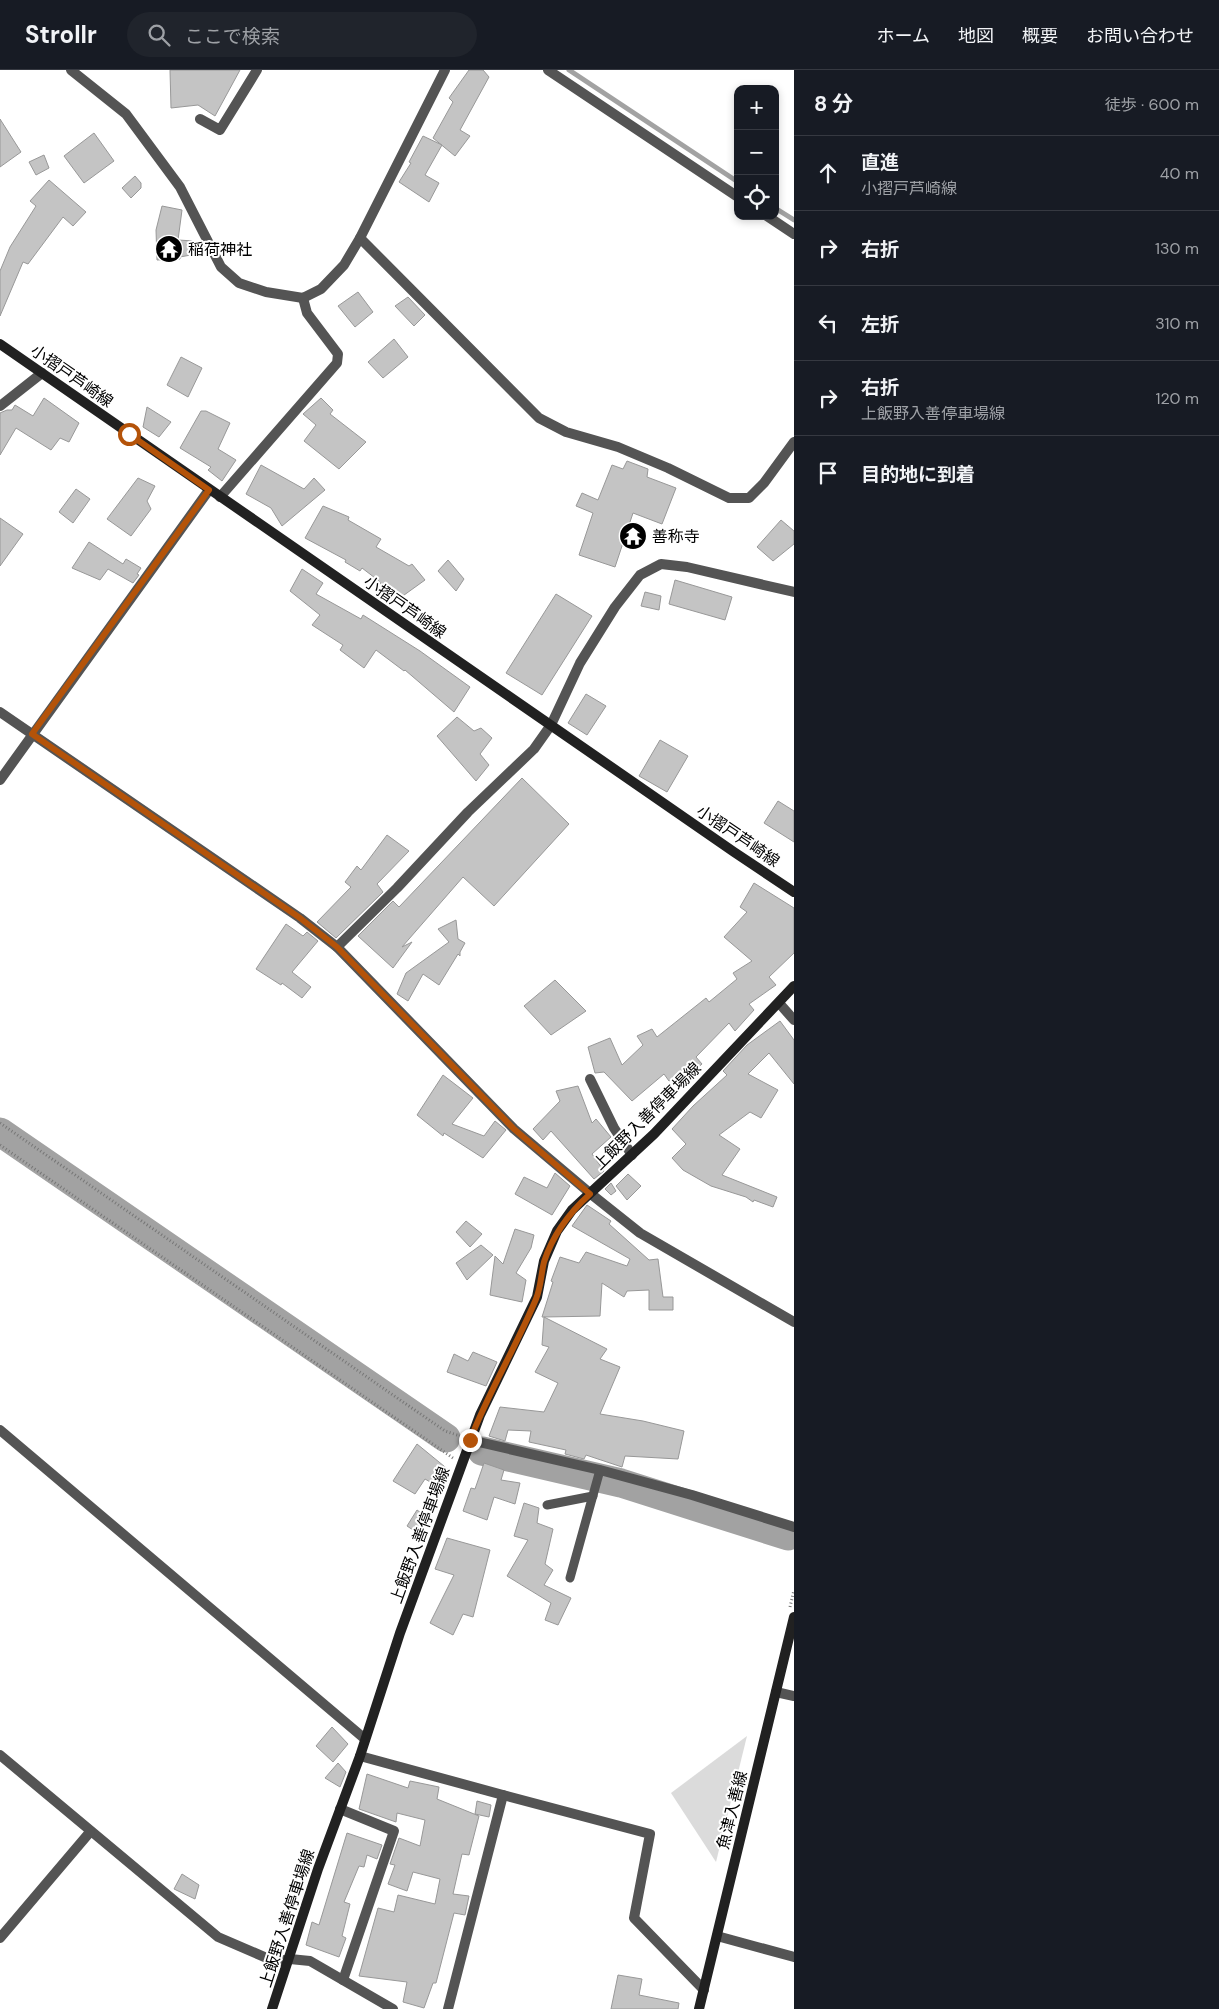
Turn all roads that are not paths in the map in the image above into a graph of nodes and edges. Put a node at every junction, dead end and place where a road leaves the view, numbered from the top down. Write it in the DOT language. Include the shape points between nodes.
graph roads {
  1 [pos="71,70"];
  2 [pos="257,70"];
  3 [pos="445,70"];
  4 [pos="548,70"];
  5 [pos="200,119"];
  6 [pos="734,194"];
  7 [pos="773,220"];
  8 [pos="794,234"];
  9 [pos="360,238"];
  10 [pos="303,298"];
  11 [pos="0,344"];
  12 [pos="42,373"];
  13 [pos="0,406"];
  14 [pos="794,442"];
  15 [pos="209,490"];
  16 [pos="220,498"];
  17 [pos="794,592"];
  18 [pos="0,712"];
  19 [pos="551,725"];
  20 [pos="32,734"];
  21 [pos="0,780"];
  22 [pos="794,892"];
  23 [pos="337,947"];
  24 [pos="794,986"];
  25 [pos="779,1003"];
  26 [pos="794,1020"];
  27 [pos="590,1079"];
  28 [pos="632,1155"];
  29 [pos="590,1194"];
  30 [pos="794,1322"];
  31 [pos="0,1430"];
  32 [pos="470,1440"];
  33 [pos="600,1470"];
  34 [pos="593,1496"];
  35 [pos="547,1505"];
  36 [pos="794,1527"];
  37 [pos="570,1578"];
  38 [pos="794,1617"];
  39 [pos="776,1692"];
  40 [pos="794,1696"];
  41 [pos="365,1739"];
  42 [pos="0,1755"];
  43 [pos="360,1756"];
  44 [pos="503,1795"];
  45 [pos="340,1809"];
  46 [pos="90,1832"];
  47 [pos="718,1936"];
  48 [pos="0,1938"];
  49 [pos="794,1957"];
  50 [pos="290,1959"];
  51 [pos="344,1980"];
  52 [pos="704,1990"];
  53 [pos="272,2009"];
  54 [pos="393,2009"];
  55 [pos="448,2009"];
  56 [pos="699,2009"];
  1 -- 10 [label="street" via="126,114 146,139 180,187 220,267 239,283 266,292"];
  2 -- 5 [label="street" via="220,130"];
  3 -- 9 [label="street"];
  4 -- 6 [label="street"];
  7 -- 8 [label="street"];
  9 -- 10 [label="street" via="344,265 322,289"];
  9 -- 14 [label="street" via="540,418 566,432 618,447 729,498 749,498"];
  10 -- 16 [label="street" via="307,313 338,354 337,364"];
  11 -- 12 [label="main road, 小摺戸芦崎線"];
  12 -- 13 [label="street"];
  12 -- 15 [label="main road, 小摺戸芦崎線"];
  15 -- 16 [label="main road, 小摺戸芦崎線"];
  15 -- 20 [label="street"];
  16 -- 19 [label="main road, 小摺戸芦崎線"];
  17 -- 19 [label="street" via="661,564 640,575 580,663"];
  18 -- 20 [label="street"];
  19 -- 22 [label="main road, 小摺戸芦崎線"];
  19 -- 23 [label="street" via="534,749"];
  20 -- 21 [label="street"];
  20 -- 23 [label="street" via="300,918"];
  23 -- 29 [label="street" via="514,1129"];
  24 -- 25 [label="main road, 上飯野入善停車場線"];
  25 -- 26 [label="street"];
  25 -- 28 [label="main road, 上飯野入善停車場線"];
  27 -- 28 [label="street" via="614,1128"];
  28 -- 29 [label="main road, 上飯野入善停車場線"];
  29 -- 30 [label="street" via="640,1233"];
  29 -- 32 [label="main road, 上飯野入善停車場線" via="572,1210 557,1231 544,1261 537,1296"];
  31 -- 41 [label="street"];
  32 -- 33 [label="street"];
  32 -- 41 [label="main road, 上飯野入善停車場線"];
  33 -- 34 [label="lane"];
  33 -- 36 [label="street"];
  34 -- 35 [label="lane"];
  34 -- 37 [label="lane"];
  38 -- 39 [label="main road, 魚津入善線"];
  39 -- 40 [label="street"];
  39 -- 47 [label="main road, 魚津入善線"];
  41 -- 43 [label="main road, 上飯野入善停車場線"];
  42 -- 46 [label="street"];
  43 -- 44 [label="street"];
  43 -- 45 [label="main road, 上飯野入善停車場線"];
  44 -- 52 [label="street" via="650,1834 634,1918"];
  44 -- 55 [label="street"];
  45 -- 50 [label="main road, 上飯野入善停車場線"];
  45 -- 51 [label="street" via="394,1831"];
  46 -- 48 [label="street"];
  46 -- 50 [label="street" via="218,1937 276,1962"];
  47 -- 49 [label="street"];
  47 -- 52 [label="main road, 魚津入善線"];
  50 -- 51 [label="street" via="310,1961"];
  50 -- 53 [label="main road, 上飯野入善停車場線"];
  51 -- 54 [label="street"];
  52 -- 56 [label="main road, 魚津入善線"];
}
